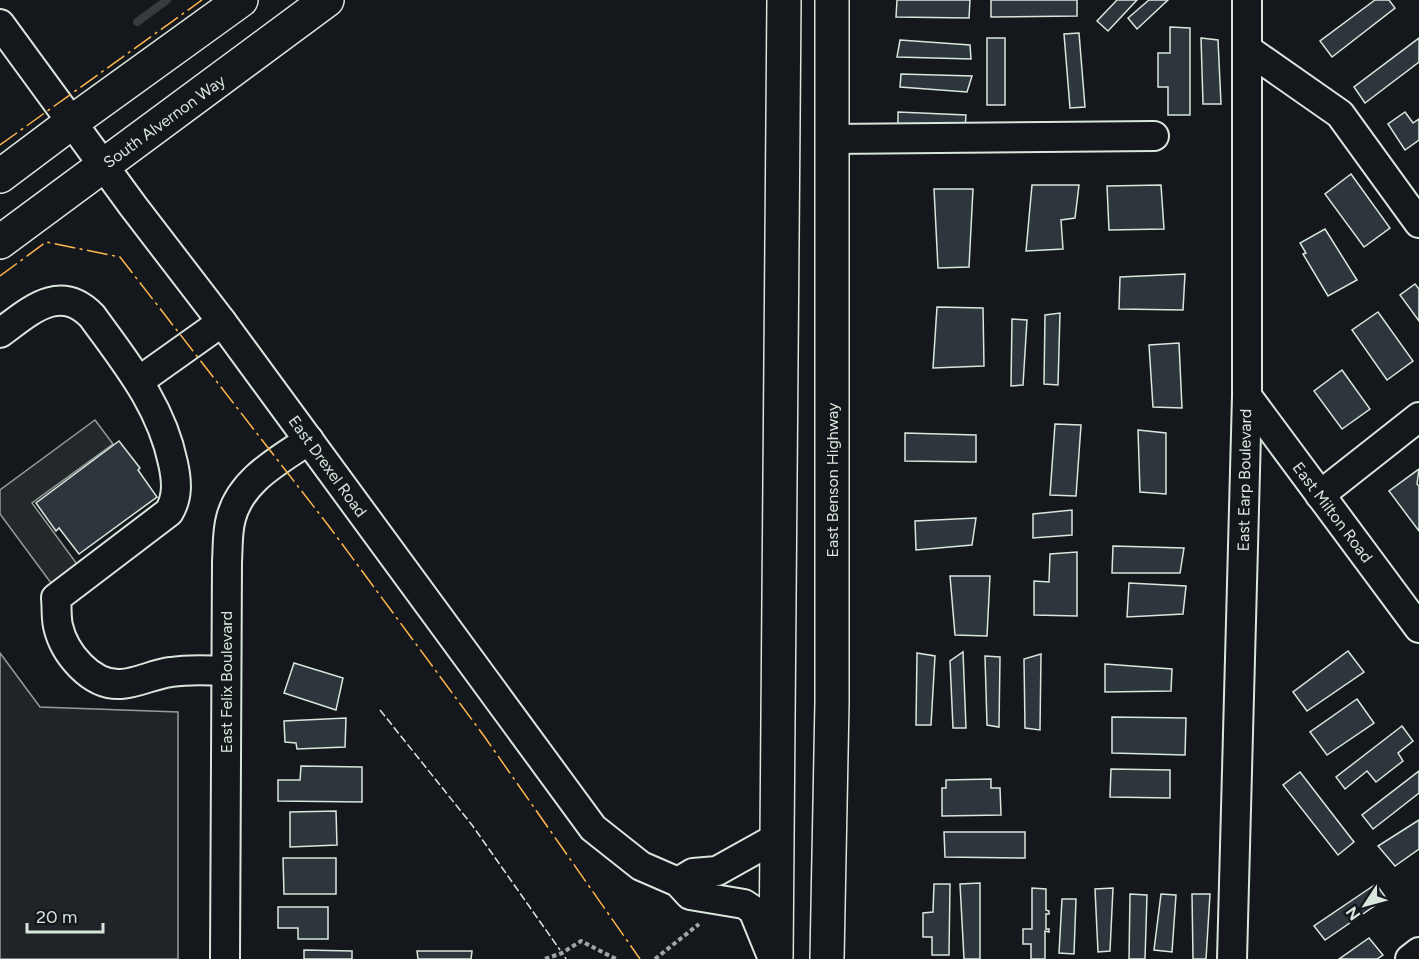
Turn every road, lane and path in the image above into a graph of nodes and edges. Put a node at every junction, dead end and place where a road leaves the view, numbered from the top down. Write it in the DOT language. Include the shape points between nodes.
graph roads {
  1 [pos="241,0"];
  2 [pos="784,0"];
  3 [pos="832,0"];
  4 [pos="1247,0"];
  5 [pos="326,2"];
  6 [pos="0,24"];
  7 [pos="1247,49"];
  8 [pos="72,122"];
  9 [pos="1155,136"];
  10 [pos="831,139"];
  11 [pos="103,165"];
  12 [pos="0,176"];
  13 [pos="1419,223"];
  14 [pos="0,242"];
  15 [pos="222,322"];
  16 [pos="0,333"];
  17 [pos="780,334"];
  18 [pos="831,356"];
  19 [pos="139,381"];
  20 [pos="1247,396"];
  21 [pos="1419,417"];
  22 [pos="309,440"];
  23 [pos="1320,495"];
  24 [pos="1419,628"];
  25 [pos="226,671"];
  26 [pos="776,838"];
  27 [pos="678,882"];
  28 [pos="701,922"];
  29 [pos="1419,952"];
  30 [pos="225,959"];
  31 [pos="545,959"];
  32 [pos="616,959"];
  33 [pos="655,959"];
  34 [pos="774,959"];
  35 [pos="827,959"];
  36 [pos="1232,959"];
  37 [pos="1410,959"];
  1 -- 8 [label="main road"];
  2 -- 17 [label="main road"];
  3 -- 10 [label="main road, East Benson Highway"];
  4 -- 7 [label="street, East Earp Boulevard"];
  5 -- 11 [label="main road, South Alvernon Way"];
  6 -- 8 [label="street, East Drexel Road"];
  7 -- 13 [label="street" via="1340,114"];
  7 -- 20 [label="street, East Earp Boulevard"];
  8 -- 11 [label="street, East Drexel Road"];
  8 -- 12 [label="main road"];
  9 -- 10 [label="street"];
  10 -- 18 [label="main road, East Benson Highway"];
  11 -- 14 [label="main road, South Alvernon Way"];
  11 -- 15 [label="street, East Drexel Road"];
  15 -- 19 [label="street"];
  15 -- 22 [label="street, East Drexel Road"];
  16 -- 19 [label="street" via="43,303 74,303 92,316"];
  17 -- 18 [label="main road" via="797,304 820,313"];
  17 -- 26 [label="main road"];
  18 -- 35 [label="main road, East Benson Highway" via="832,702"];
  19 -- 25 [label="street" via="157,412 170,448 176,488 174,503 162,519 56,598 58,626 65,645 80,665 94,678 107,683 121,684 179,671"];
  20 -- 23 [label="street, East Milton Road"];
  20 -- 36 [label="street, East Earp Boulevard"];
  21 -- 23 [label="street"];
  22 -- 25 [label="street, East Felix Boulevard" via="252,482 233,510 228,532"];
  22 -- 27 [label="street, East Drexel Road" via="593,828 640,866"];
  23 -- 24 [label="street, East Milton Road"];
  25 -- 30 [label="street, East Felix Boulevard"];
  26 -- 27 [label="street" via="717,871 693,873"];
  26 -- 34 [label="main road"];
  27 -- 34 [label="street, East Drexel Road" via="690,895 744,904 753,910"];
  28 -- 33 [label="path"];
  29 -- 37 [label="street"];
  31 -- 32 [label="path" via="581,941"];
}
